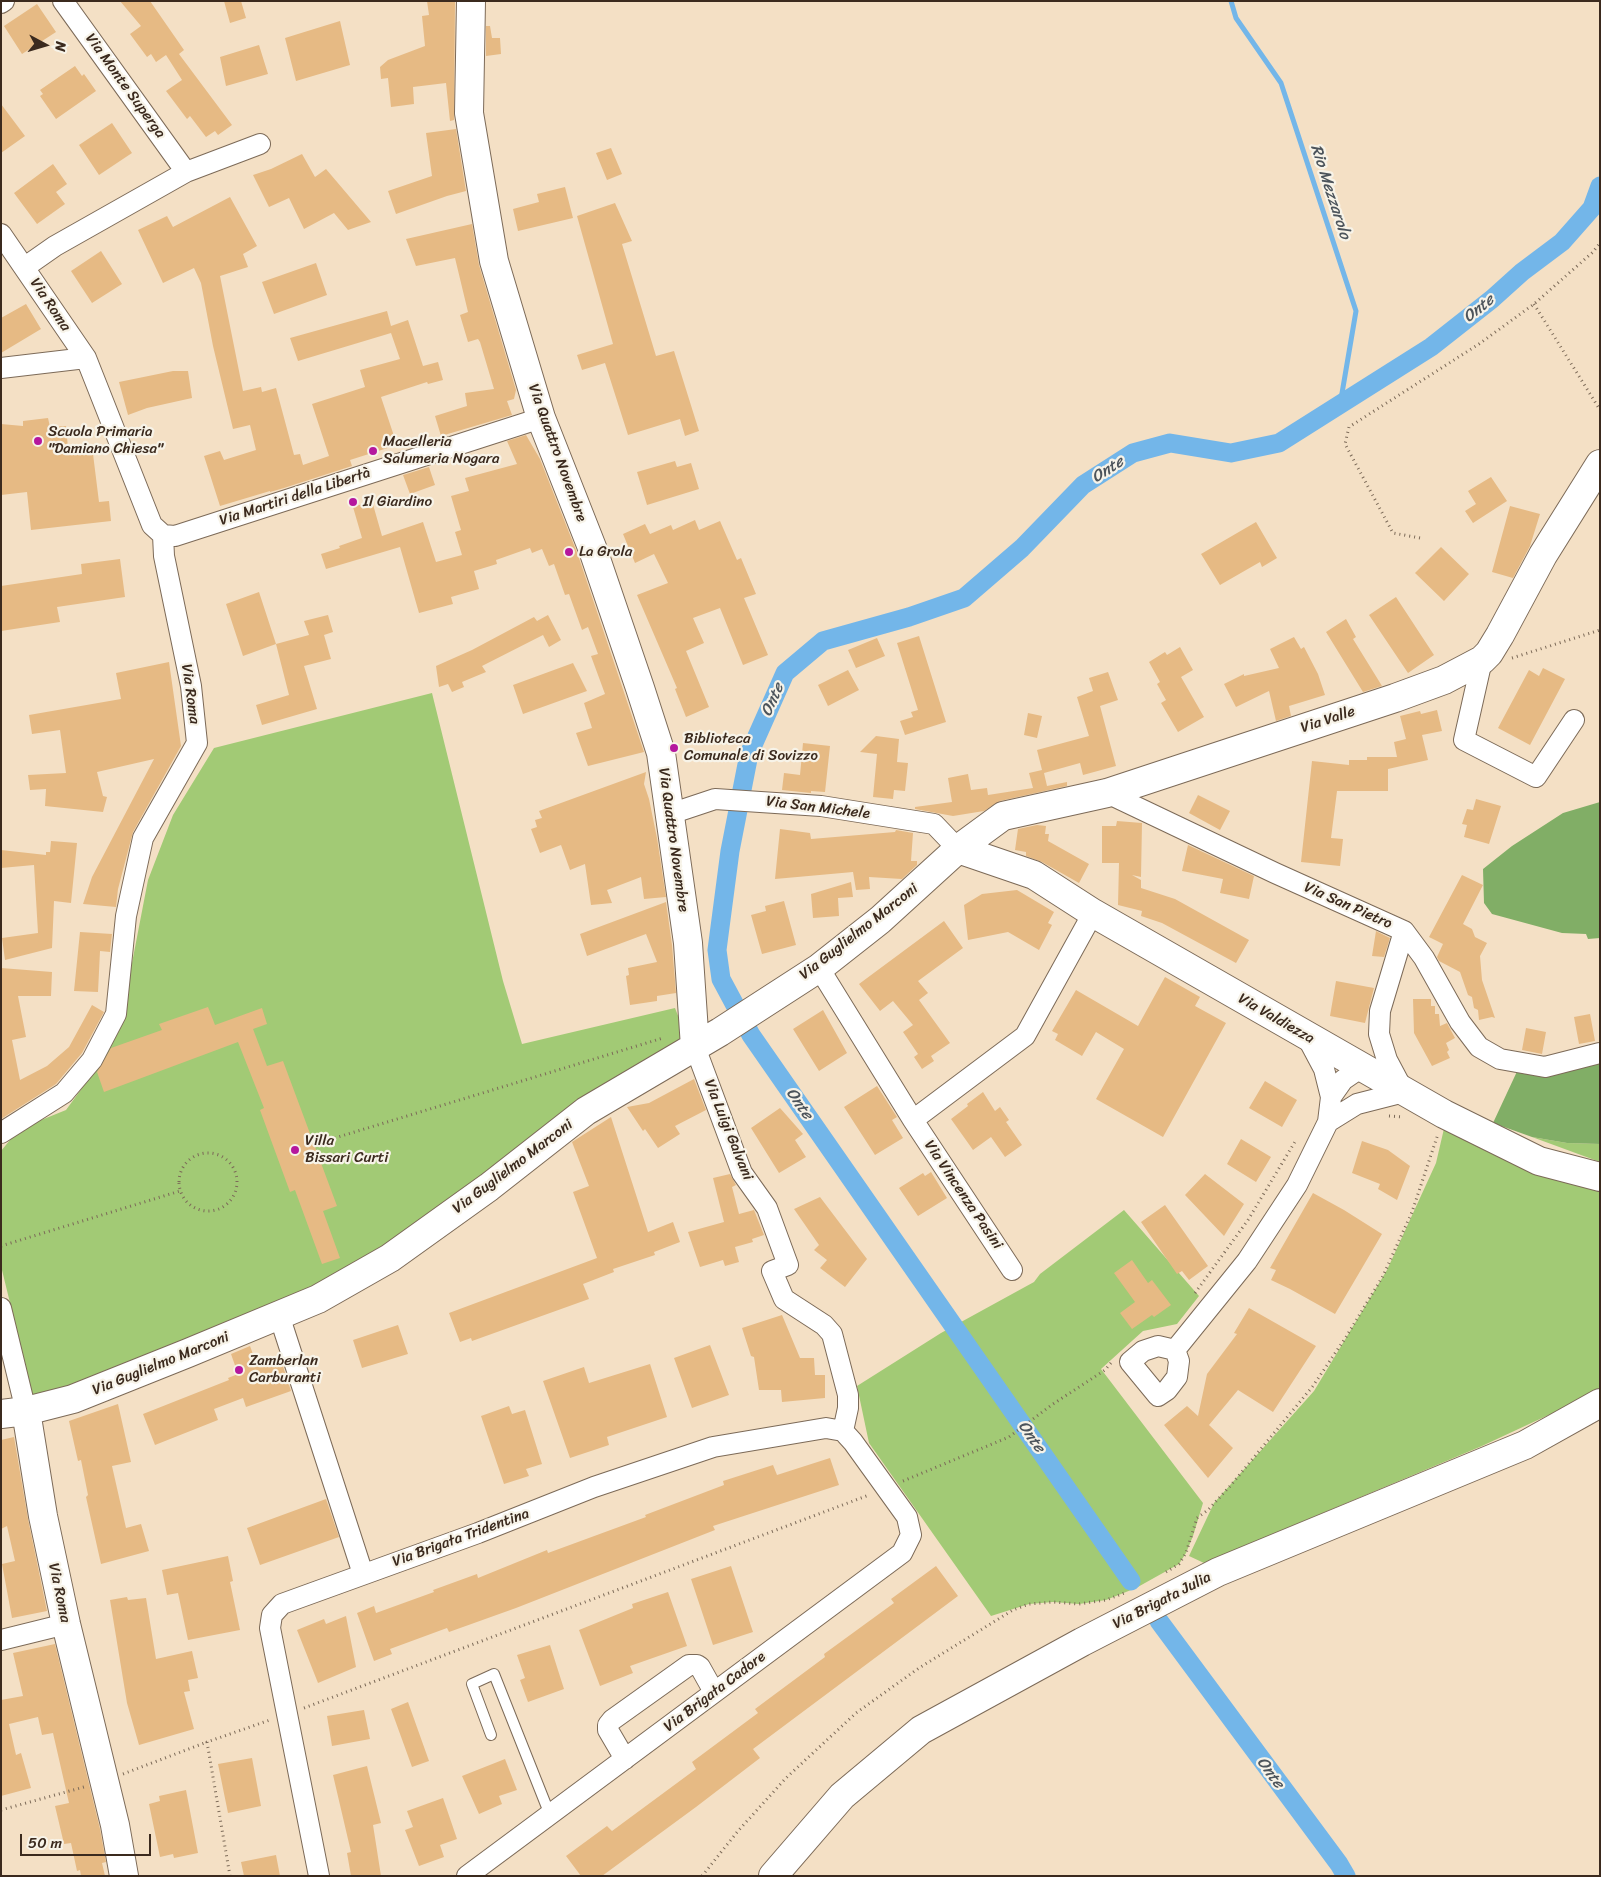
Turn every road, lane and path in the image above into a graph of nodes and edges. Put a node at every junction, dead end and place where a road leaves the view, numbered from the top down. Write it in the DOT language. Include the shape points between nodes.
graph roads {
  1 [pos="64,1"];
  2 [pos="471,1"];
  3 [pos="260,144"];
  4 [pos="186,172"];
  5 [pos="1,234"];
  6 [pos="1600,243"];
  7 [pos="25,267"];
  8 [pos="1534,304"];
  9 [pos="86,358"];
  10 [pos="1,368"];
  11 [pos="1600,410"];
  12 [pos="541,418"];
  13 [pos="1600,464"];
  14 [pos="163,535"];
  15 [pos="1420,538"];
  16 [pos="1600,630"];
  17 [pos="1482,660"];
  18 [pos="1574,720"];
  19 [pos="1107,793"];
  20 [pos="670,814"];
  21 [pos="958,849"];
  22 [pos="1093,913"];
  23 [pos="1404,931"];
  24 [pos="819,968"];
  25 [pos="1307,1037"];
  26 [pos="694,1038"];
  27 [pos="1600,1053"];
  28 [pos="1362,1068"];
  29 [pos="1404,1092"];
  30 [pos="1331,1097"];
  31 [pos="1357,1104"];
  32 [pos="1444,1114"];
  33 [pos="1385,1115"];
  34 [pos="1411,1118"];
  35 [pos="913,1120"];
  36 [pos="1316,1131"];
  37 [pos="1,1133"];
  38 [pos="325,1141"];
  39 [pos="1600,1177"];
  40 [pos="180,1191"];
  41 [pos="1,1246"];
  42 [pos="1012,1270"];
  43 [pos="1191,1298"];
  44 [pos="1,1308"];
  45 [pos="279,1315"];
  46 [pos="1175,1350"];
  47 [pos="1116,1358"];
  48 [pos="1600,1402"];
  49 [pos="13,1413"];
  50 [pos="842,1431"];
  51 [pos="886,1489"];
  52 [pos="363,1574"];
  53 [pos="1160,1575"];
  54 [pos="1128,1591"];
  55 [pos="66,1624"];
  56 [pos="1,1640"];
  57 [pos="714,1692"];
  58 [pos="287,1714"];
  59 [pos="491,1735"];
  60 [pos="626,1760"];
  61 [pos="550,1815"];
  62 [pos="124,1876"];
  63 [pos="230,1876"];
  64 [pos="319,1876"];
  65 [pos="467,1876"];
  66 [pos="702,1876"];
  67 [pos="773,1876"];
  1 -- 4 [label="street, Via Monte Superga"];
  2 -- 12 [label="street, Via Quattro Novembre" via="469,113 494,261"];
  3 -- 4 [label="street"];
  4 -- 7 [label="street" via="55,246"];
  5 -- 7 [label="street, Via Roma"];
  6 -- 8 [label="path" via="1594,252"];
  7 -- 9 [label="street, Via Roma"];
  8 -- 11 [label="path"];
  8 -- 15 [label="path" via="1479,344 1349,427 1345,444 1393,533"];
  9 -- 10 [label="street"];
  9 -- 14 [label="street, Via Roma" via="152,525"];
  12 -- 14 [label="street, Via Martiri della Libertà" via="176,536"];
  12 -- 20 [label="street, Via Quattro Novembre" via="593,550 640,688 660,753"];
  13 -- 17 [label="street, Via Valle" via="1500,635"];
  14 -- 37 [label="street, Via Roma" via="164,556 191,686 196,743 143,838 126,916 116,1014 92,1060 64,1093"];
  16 -- 17 [label="path" via="1502,661"];
  17 -- 18 [label="street" via="1464,740 1536,778"];
  17 -- 19 [label="street, Via Valle" via="1444,680 1395,698"];
  19 -- 21 [label="street, Via Valle" via="1003,816"];
  19 -- 23 [label="street, Via San Pietro" via="1275,874"];
  20 -- 21 [label="street, Via San Michele" via="715,799 821,806 934,824"];
  20 -- 26 [label="street, Via Quattro Novembre" via="688,943"];
  21 -- 22 [label="street, Via Valdiezza" via="1034,875"];
  21 -- 24 [label="street, Via Guglielmo Marconi" via="880,920"];
  22 -- 25 [label="street, Via Valdiezza"];
  22 -- 35 [label="street" via="1025,1036"];
  23 -- 27 [label="street, Via San Pietro" via="1478,1047 1500,1060 1545,1067"];
  23 -- 29 [label="street" via="1380,1011 1379,1034 1387,1060"];
  24 -- 26 [label="street, Via Guglielmo Marconi" via="720,1032"];
  24 -- 35 [label="street, Via Vincenza Pasini"];
  25 -- 28 [label="street, Via Valdiezza"];
  25 -- 30 [label="street" via="1324,1068"];
  26 -- 38 [label="path"];
  26 -- 45 [label="street, Via Guglielmo Marconi" via="586,1111 489,1187 390,1258 318,1299"];
  26 -- 50 [label="street, Via Luigi Galvani" via="742,1174 767,1208 784,1300 824,1325 832,1334 848,1395"];
  28 -- 29 [label="street, Via Valdiezza"];
  28 -- 30 [label="street" via="1343,1080"];
  28 -- 31 [label="street"];
  29 -- 31 [label="street"];
  29 -- 32 [label="street, Via Valdiezza"];
  30 -- 36 [label="street"];
  31 -- 36 [label="street"];
  32 -- 39 [label="street, Via Valdiezza" via="1539,1161"];
  32 -- 53 [label="path" via="1412,1212 1384,1276 1307,1394 1231,1485 1197,1518 1193,1536 1179,1564"];
  33 -- 34 [label="path"];
  35 -- 42 [label="street, Via Vincenza Pasini"];
  36 -- 43 [label="path"];
  36 -- 46 [label="street" via="1297,1185 1247,1261"];
  40 -- 40 [label="path" via="193,1207 212,1211 229,1202 234,1193 236,1174 232,1165 217,1154 199,1154 184,1165 180,1173"];
  40 -- 41 [label="path"];
  44 -- 49 [label="street, Via Roma"];
  45 -- 49 [label="street, Via Guglielmo Marconi" via="73,1399"];
  45 -- 52 [label="street"];
  47 -- 51 [label="path" via="1105,1370 1008,1437"];
  48 -- 67 [label="street, Via Brigata Julia" via="1525,1446 1218,1572 920,1730 842,1796"];
  49 -- 55 [label="street, Via Roma" via="43,1516"];
  50 -- 51 [label="street"];
  50 -- 52 [label="street, Via Brigata Tridentina" via="826,1428 713,1446"];
  51 -- 57 [label="street, Via Brigata Cadore" via="910,1527 911,1535 902,1553"];
  51 -- 58 [label="path"];
  52 -- 58 [label="street, Via Brigata Tridentina" via="282,1604 272,1615 270,1628"];
  54 -- 66 [label="path" via="1106,1600 1079,1604 1029,1604 1013,1610 919,1668 856,1713 786,1778"];
  55 -- 56 [label="street"];
  55 -- 62 [label="street, Via Roma" via="115,1825"];
  57 -- 60 [label="street, Via Brigata Cadore"];
  57 -- 60 [label="street" via="700,1668 689,1665 612,1720 608,1730"];
  58 -- 63 [label="path" via="207,1742"];
  58 -- 64 [label="street, Via Brigata Tridentina"];
  59 -- 61 [label="lane" via="472,1684 494,1674"];
  60 -- 61 [label="street, Via Brigata Cadore"];
  61 -- 65 [label="street, Via Brigata Cadore"];
}
